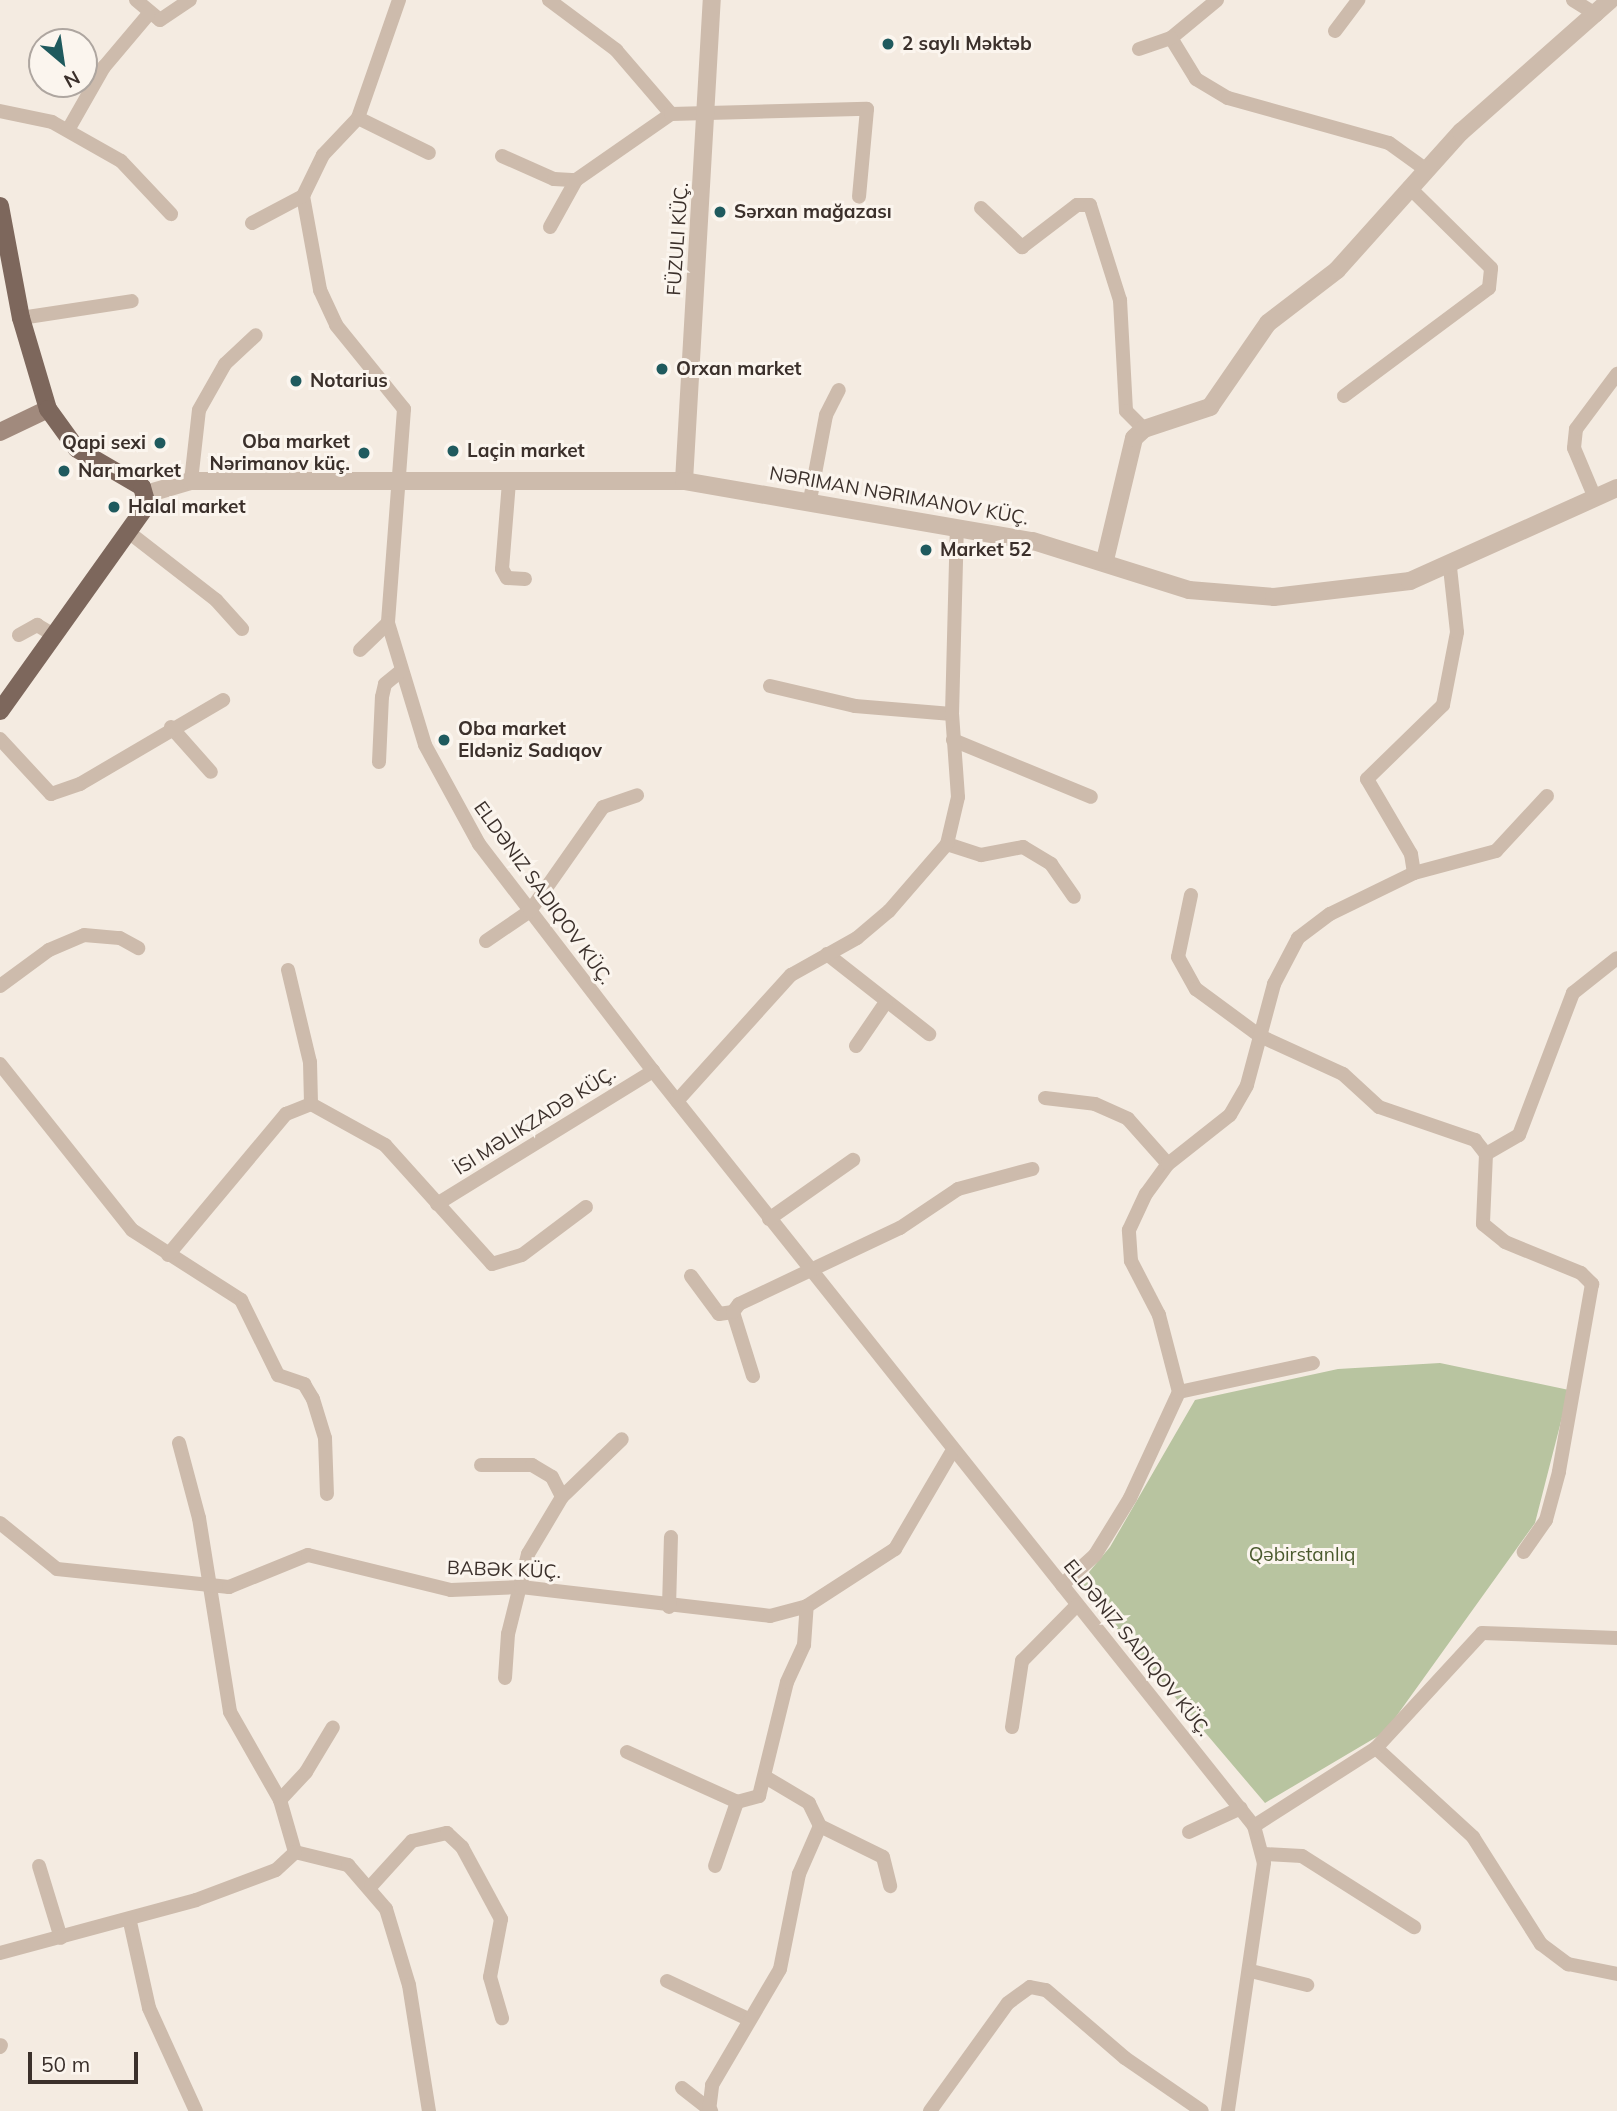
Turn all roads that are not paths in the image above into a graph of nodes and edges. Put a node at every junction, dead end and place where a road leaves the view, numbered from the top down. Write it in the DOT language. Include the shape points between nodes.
graph roads {
  1 [pos="136,0"];
  2 [pos="190,0"];
  3 [pos="399,0"];
  4 [pos="549,0"];
  5 [pos="712,0"];
  6 [pos="1217,0"];
  7 [pos="1359,0"];
  8 [pos="1573,0"];
  9 [pos="1610,0"];
  10 [pos="148,15"];
  11 [pos="1597,15"];
  12 [pos="1335,31"];
  13 [pos="1171,38"];
  14 [pos="1139,48"];
  15 [pos="0,111"];
  16 [pos="671,114"];
  17 [pos="707,114"];
  18 [pos="358,118"];
  19 [pos="68,130"];
  20 [pos="429,153"];
  21 [pos="502,156"];
  22 [pos="1425,169"];
  23 [pos="576,180"];
  24 [pos="1409,187"];
  25 [pos="303,196"];
  26 [pos="859,197"];
  27 [pos="0,206"];
  28 [pos="981,208"];
  29 [pos="171,214"];
  30 [pos="252,223"];
  31 [pos="550,227"];
  32 [pos="132,300"];
  33 [pos="21,317"];
  34 [pos="256,335"];
  35 [pos="1617,374"];
  36 [pos="839,390"];
  37 [pos="1344,396"];
  38 [pos="48,409"];
  39 [pos="1144,429"];
  40 [pos="0,432"];
  41 [pos="191,481"];
  42 [pos="684,481"];
  43 [pos="402,482"];
  44 [pos="509,482"];
  45 [pos="1617,488"];
  46 [pos="146,494"];
  47 [pos="1595,498"];
  48 [pos="810,500"];
  49 [pos="957,528"];
  50 [pos="131,534"];
  51 [pos="1105,560"];
  52 [pos="1450,568"];
  53 [pos="525,579"];
  54 [pos="388,623"];
  55 [pos="242,629"];
  56 [pos="19,635"];
  57 [pos="55,636"];
  58 [pos="360,650"];
  59 [pos="400,673"];
  60 [pos="770,686"];
  61 [pos="223,700"];
  62 [pos="0,711"];
  63 [pos="952,714"];
  64 [pos="171,727"];
  65 [pos="0,739"];
  66 [pos="953,740"];
  67 [pos="379,762"];
  68 [pos="211,772"];
  69 [pos="637,795"];
  70 [pos="1547,796"];
  71 [pos="1091,797"];
  72 [pos="947,844"];
  73 [pos="1413,873"];
  74 [pos="1191,895"];
  75 [pos="1074,897"];
  76 [pos="530,911"];
  77 [pos="486,941"];
  78 [pos="138,948"];
  79 [pos="827,954"];
  80 [pos="1617,958"];
  81 [pos="288,970"];
  82 [pos="0,986"];
  83 [pos="886,1002"];
  84 [pos="929,1034"];
  85 [pos="1260,1036"];
  86 [pos="856,1046"];
  87 [pos="0,1064"];
  88 [pos="653,1071"];
  89 [pos="1045,1098"];
  90 [pos="677,1101"];
  91 [pos="311,1104"];
  92 [pos="1486,1154"];
  93 [pos="853,1160"];
  94 [pos="1168,1164"];
  95 [pos="1032,1169"];
  96 [pos="437,1204"];
  97 [pos="586,1207"];
  98 [pos="769,1219"];
  99 [pos="168,1255"];
  100 [pos="807,1268"];
  101 [pos="691,1276"];
  102 [pos="733,1312"];
  103 [pos="1313,1363"];
  104 [pos="753,1376"];
  105 [pos="1179,1392"];
  106 [pos="622,1438"];
  107 [pos="179,1443"];
  108 [pos="951,1453"];
  109 [pos="481,1465"];
  110 [pos="327,1494"];
  111 [pos="562,1497"];
  112 [pos="0,1523"];
  113 [pos="671,1537"];
  114 [pos="1524,1552"];
  115 [pos="208,1585"];
  116 [pos="1062,1585"];
  117 [pos="522,1587"];
  118 [pos="1077,1605"];
  119 [pos="807,1606"];
  120 [pos="669,1607"];
  121 [pos="1617,1638"];
  122 [pos="505,1678"];
  123 [pos="333,1727"];
  124 [pos="1012,1727"];
  125 [pos="1376,1748"];
  126 [pos="627,1752"];
  127 [pos="767,1778"];
  128 [pos="280,1800"];
  129 [pos="737,1802"];
  130 [pos="1241,1808"];
  131 [pos="820,1826"];
  132 [pos="1254,1826"];
  133 [pos="1189,1832"];
  134 [pos="295,1852"];
  135 [pos="1264,1854"];
  136 [pos="39,1866"];
  137 [pos="715,1866"];
  138 [pos="371,1885"];
  139 [pos="890,1886"];
  140 [pos="130,1922"];
  141 [pos="1414,1927"];
  142 [pos="61,1938"];
  143 [pos="0,1953"];
  144 [pos="1251,1971"];
  145 [pos="1617,1974"];
  146 [pos="667,1981"];
  147 [pos="1307,1985"];
  148 [pos="502,2018"];
  149 [pos="746,2018"];
  150 [pos="682,2088"];
  151 [pos="710,2110"];
  152 [pos="1198,2110"];
  153 [pos="196,2111"];
  154 [pos="429,2111"];
  155 [pos="930,2111"];
  156 [pos="1228,2111"];
  1 -- 10 [label="street"];
  2 -- 10 [label="street" via="168,17"];
  3 -- 18 [label="street"];
  4 -- 16 [label="street" via="616,50"];
  5 -- 17 [label="street, FÜZULI KÜÇ."];
  6 -- 13 [label="street"];
  7 -- 12 [label="street"];
  8 -- 11 [label="street"];
  9 -- 11 [label="street"];
  10 -- 19 [label="street" via="104,67"];
  11 -- 22 [label="street"];
  13 -- 14 [label="street"];
  13 -- 22 [label="street" via="1196,79 1209,89 1390,143"];
  15 -- 19 [label="street"];
  16 -- 17 [label="street"];
  16 -- 23 [label="street"];
  17 -- 26 [label="street" via="867,109"];
  17 -- 42 [label="street, FÜZULI KÜÇ."];
  18 -- 20 [label="street"];
  18 -- 25 [label="street" via="323,155"];
  19 -- 29 [label="street" via="121,161"];
  21 -- 23 [label="street" via="554,179"];
  22 -- 24 [label="street"];
  23 -- 31 [label="street"];
  24 -- 37 [label="street" via="1491,268 1489,288"];
  24 -- 39 [label="street" via="1337,270 1268,323 1210,407"];
  25 -- 30 [label="street"];
  25 -- 43 [label="street" via="320,290 336,325 404,409"];
  27 -- 33 [label="main road"];
  28 -- 39 [label="street" via="1022,247 1077,205 1090,205 1120,300 1126,411"];
  32 -- 33 [label="street"];
  33 -- 38 [label="main road"];
  34 -- 41 [label="street" via="225,364 199,410"];
  35 -- 47 [label="street" via="1576,429 1574,448"];
  36 -- 48 [label="street" via="826,415"];
  38 -- 40 [label="main road"];
  38 -- 46 [label="main road" via="77,449"];
  39 -- 51 [label="street" via="1129,449"];
  41 -- 43 [label="street, NƏRIMAN NƏRIMANOV KÜÇ."];
  41 -- 46 [label="street, NƏRIMAN NƏRIMANOV KÜÇ."];
  42 -- 44 [label="street, NƏRIMAN NƏRIMANOV KÜÇ."];
  42 -- 48 [label="street, NƏRIMAN NƏRIMANOV KÜÇ."];
  43 -- 44 [label="street, NƏRIMAN NƏRIMANOV KÜÇ."];
  43 -- 54 [label="street"];
  44 -- 53 [label="street" via="502,569 507,578"];
  45 -- 47 [label="street, NƏRIMAN NƏRIMANOV KÜÇ."];
  46 -- 50 [label="main road"];
  47 -- 52 [label="street, NƏRIMAN NƏRIMANOV KÜÇ."];
  48 -- 49 [label="street, NƏRIMAN NƏRIMANOV KÜÇ."];
  49 -- 51 [label="street, NƏRIMAN NƏRIMANOV KÜÇ."];
  49 -- 63 [label="street"];
  50 -- 55 [label="street" via="216,600"];
  50 -- 57 [label="main road"];
  51 -- 52 [label="street, NƏRIMAN NƏRIMANOV KÜÇ." via="1189,590 1231,597 1376,589"];
  52 -- 73 [label="street" via="1457,632 1443,705 1367,779 1411,854"];
  54 -- 58 [label="street"];
  54 -- 59 [label="street"];
  56 -- 57 [label="street" via="37,625"];
  57 -- 62 [label="main road"];
  59 -- 67 [label="street" via="385,684"];
  59 -- 76 [label="street" via="444,786"];
  60 -- 63 [label="street" via="855,706"];
  61 -- 64 [label="street"];
  63 -- 66 [label="street"];
  64 -- 65 [label="street" via="80,784 51,794"];
  64 -- 68 [label="street"];
  66 -- 71 [label="street"];
  66 -- 72 [label="street" via="958,797"];
  69 -- 76 [label="street" via="603,807 584,827"];
  70 -- 73 [label="street" via="1496,851"];
  72 -- 75 [label="street" via="981,855 1023,847 1051,864"];
  72 -- 79 [label="street" via="889,911"];
  73 -- 85 [label="street" via="1330,914 1298,939 1274,984"];
  74 -- 85 [label="street" via="1178,957 1183,975"];
  76 -- 77 [label="street"];
  76 -- 88 [label="street"];
  78 -- 82 [label="street" via="120,937 84,935 49,950"];
  79 -- 83 [label="street"];
  79 -- 90 [label="street" via="791,975"];
  80 -- 92 [label="street" via="1573,993 1519,1135"];
  81 -- 91 [label="street" via="310,1062"];
  83 -- 84 [label="street"];
  83 -- 86 [label="street"];
  85 -- 92 [label="street" via="1343,1074 1379,1107 1475,1140"];
  85 -- 94 [label="street" via="1230,1115"];
  87 -- 99 [label="street" via="132,1230"];
  88 -- 90 [label="street"];
  88 -- 96 [label="street, İSI MƏLIKZADƏ KÜÇ."];
  89 -- 94 [label="street" via="1095,1104 1128,1119"];
  90 -- 98 [label="street"];
  91 -- 96 [label="street" via="385,1145"];
  91 -- 99 [label="street" via="286,1114"];
  92 -- 114 [label="street" via="1483,1224 1490,1233 1581,1273 1591,1284 1559,1472 1546,1520"];
  93 -- 98 [label="street"];
  94 -- 105 [label="street" via="1129,1230 1131,1261 1159,1315"];
  95 -- 100 [label="street" via="958,1189 900,1228"];
  96 -- 97 [label="street" via="492,1264 522,1255"];
  98 -- 100 [label="street"];
  99 -- 110 [label="street" via="241,1300 278,1375 304,1384 325,1438"];
  100 -- 102 [label="street"];
  100 -- 108 [label="street"];
  101 -- 102 [label="street" via="719,1314"];
  102 -- 104 [label="street"];
  103 -- 105 [label="street"];
  105 -- 116 [label="street" via="1167,1428 1109,1532"];
  106 -- 111 [label="street"];
  107 -- 115 [label="street" via="199,1518"];
  108 -- 116 [label="street"];
  108 -- 119 [label="street, BABƏK KÜÇ." via="895,1549"];
  109 -- 111 [label="street" via="532,1465 552,1477"];
  111 -- 117 [label="street" via="534,1539"];
  112 -- 115 [label="street, BABƏK KÜÇ." via="57,1569"];
  113 -- 120 [label="street"];
  115 -- 117 [label="street, BABƏK KÜÇ." via="250,1581 308,1555 451,1590"];
  115 -- 128 [label="street" via="230,1712"];
  116 -- 118 [label="street"];
  117 -- 120 [label="street, BABƏK KÜÇ."];
  117 -- 122 [label="street" via="508,1634"];
  118 -- 124 [label="street" via="1022,1661"];
  118 -- 130 [label="street"];
  119 -- 120 [label="street, BABƏK KÜÇ." via="770,1616"];
  119 -- 127 [label="street" via="804,1645 787,1682"];
  121 -- 125 [label="street" via="1482,1633"];
  123 -- 128 [label="street" via="306,1772"];
  125 -- 132 [label="street"];
  125 -- 145 [label="street" via="1473,1838 1541,1944 1568,1964"];
  126 -- 129 [label="street"];
  127 -- 129 [label="street" via="759,1796"];
  127 -- 131 [label="street" via="809,1803"];
  128 -- 134 [label="street"];
  129 -- 137 [label="street"];
  130 -- 132 [label="street"];
  130 -- 133 [label="street"];
  131 -- 139 [label="street" via="883,1857"];
  131 -- 149 [label="street" via="799,1874 780,1969"];
  132 -- 135 [label="street"];
  134 -- 138 [label="street" via="348,1865"];
  134 -- 140 [label="street" via="276,1870"];
  135 -- 141 [label="street" via="1301,1856"];
  135 -- 144 [label="street"];
  136 -- 142 [label="street"];
  138 -- 148 [label="street" via="412,1841 447,1833 462,1847 500,1919 503,1934 490,1977"];
  138 -- 154 [label="street" via="386,1909 409,1985"];
  140 -- 142 [label="street"];
  140 -- 153 [label="street" via="149,2008"];
  142 -- 143 [label="street"];
  144 -- 147 [label="street"];
  144 -- 156 [label="street"];
  146 -- 149 [label="street"];
  149 -- 151 [label="street" via="712,2085"];
  150 -- 151 [label="street"];
  152 -- 155 [label="street" via="1125,2059 1046,1990 1030,1987 1008,2003"];
}
